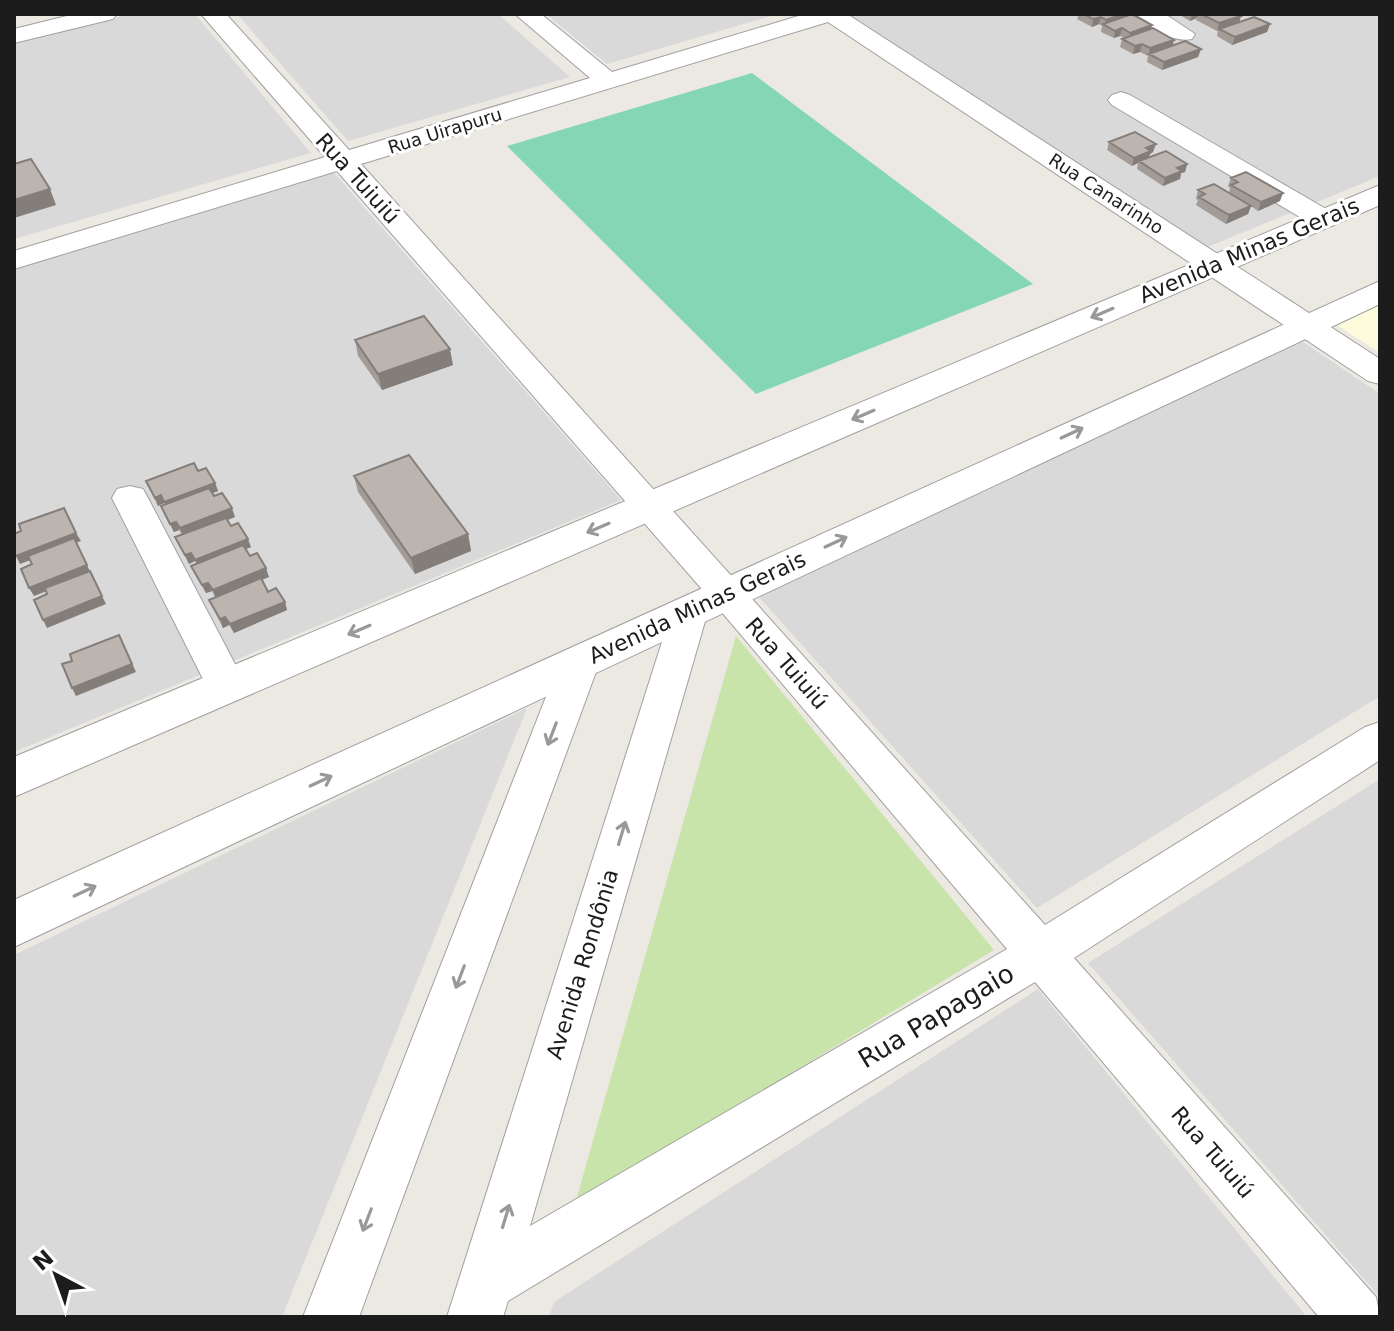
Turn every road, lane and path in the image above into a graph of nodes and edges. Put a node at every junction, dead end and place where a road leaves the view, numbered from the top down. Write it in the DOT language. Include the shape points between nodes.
graph roads {
  1 [pos="105,14"];
  2 [pos="213,14"];
  3 [pos="527,14"];
  4 [pos="831,14"];
  5 [pos="1148,14"];
  6 [pos="1183,34"];
  7 [pos="14,36"];
  8 [pos="608,81"];
  9 [pos="1121,100"];
  10 [pos="344,161"];
  11 [pos="1380,194"];
  12 [pos="1323,219"];
  13 [pos="14,260"];
  14 [pos="1214,265"];
  15 [pos="1380,291"];
  16 [pos="1306,325"];
  17 [pos="1380,374"];
  18 [pos="130,498"];
  19 [pos="650,506"];
  20 [pos="708,602"];
  21 [pos="580,661"];
  22 [pos="227,687"];
  23 [pos="1380,739"];
  24 [pos="14,778"];
  25 [pos="14,924"];
  26 [pos="1040,954"];
  27 [pos="480,1300"];
  28 [pos="331,1317"];
  29 [pos="1356,1317"];
  1 -- 7 [label="street"];
  2 -- 10 [label="street, Rua Tuiuiú"];
  3 -- 8 [label="street"];
  4 -- 8 [label="street, Rua Uirapuru"];
  4 -- 14 [label="street, Rua Canarinho"];
  5 -- 6 [label="street"];
  8 -- 10 [label="street, Rua Uirapuru"];
  9 -- 12 [label="street"];
  10 -- 13 [label="street, Rua Uirapuru"];
  10 -- 19 [label="street, Rua Tuiuiú"];
  11 -- 12 [label="street, Avenida Minas Gerais"];
  12 -- 14 [label="street, Avenida Minas Gerais"];
  14 -- 16 [label="street, Rua Canarinho"];
  14 -- 19 [label="street, Avenida Minas Gerais, one-way"];
  15 -- 16 [label="street, Avenida Minas Gerais"];
  16 -- 17 [label="street, Rua Canarinho"];
  20 -- 16 [label="street, Avenida Minas Gerais, one-way"];
  18 -- 22 [label="street"];
  19 -- 20 [label="street, Rua Tuiuiú"];
  19 -- 22 [label="street, Avenida Minas Gerais, one-way"];
  20 -- 21 [label="street, Avenida Minas Gerais"];
  20 -- 26 [label="street, Rua Tuiuiú"];
  27 -- 20 [label="street, Avenida Rondônia, one-way"];
  25 -- 21 [label="street, Avenida Minas Gerais, one-way"];
  21 -- 28 [label="street, one-way"];
  22 -- 24 [label="street, Avenida Minas Gerais"];
  23 -- 26 [label="street, Rua Papagaio"];
  26 -- 27 [label="street, Rua Papagaio"];
  26 -- 29 [label="street, Rua Tuiuiú"];
}
